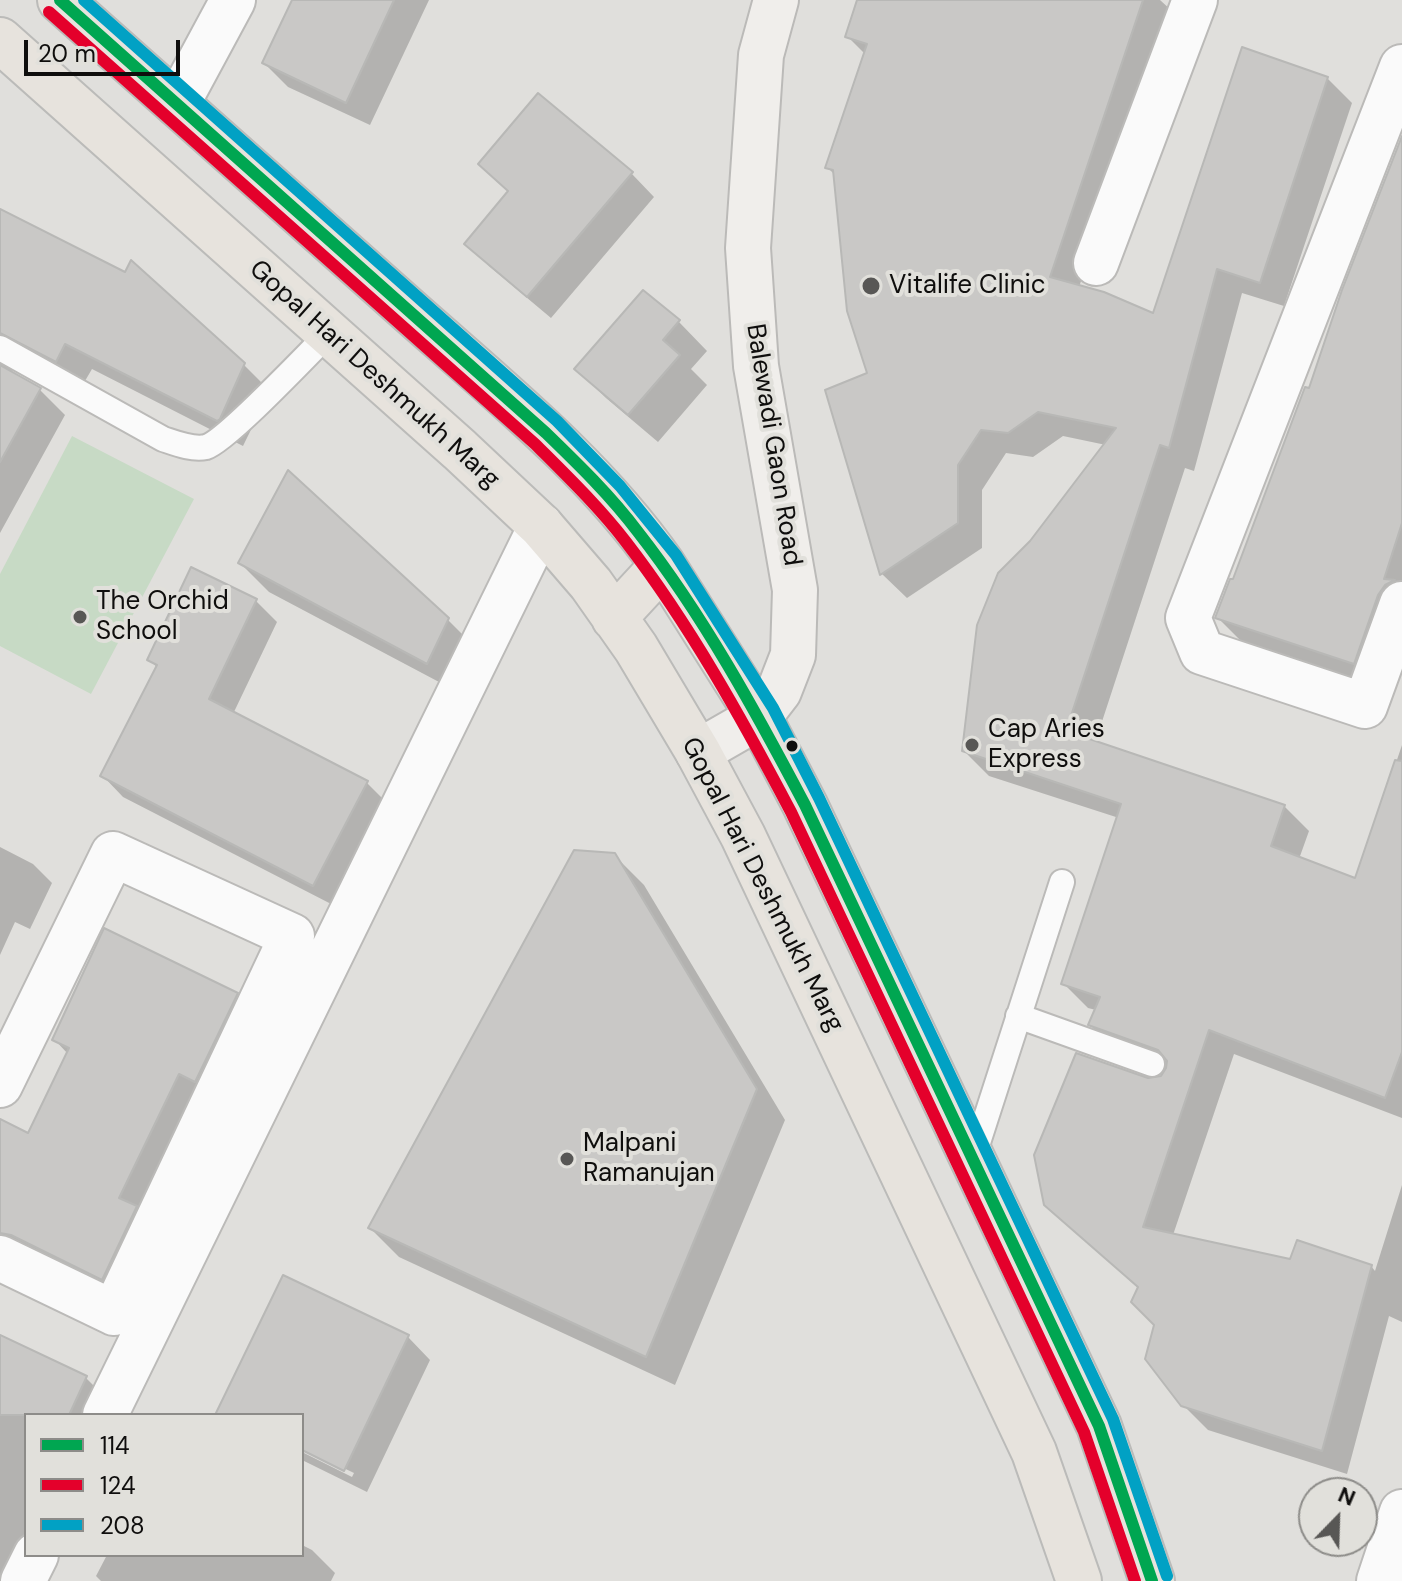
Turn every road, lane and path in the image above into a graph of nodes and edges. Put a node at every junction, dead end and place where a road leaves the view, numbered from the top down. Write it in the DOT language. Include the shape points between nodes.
graph roads {
  1 [pos="60,0"];
  2 [pos="233,0"];
  3 [pos="776,0"];
  4 [pos="1195,0"];
  5 [pos="0,40"];
  6 [pos="1402,67"];
  7 [pos="177,104"];
  8 [pos="1096,263"];
  9 [pos="329,333"];
  10 [pos="0,348"];
  11 [pos="541,526"];
  12 [pos="663,565"];
  13 [pos="1402,604"];
  14 [pos="614,618"];
  15 [pos="759,717"];
  16 [pos="698,752"];
  17 [pos="1062,882"];
  18 [pos="1018,1016"];
  19 [pos="1152,1064"];
  20 [pos="0,1085"];
  21 [pos="236,1102"];
  22 [pos="973,1158"];
  23 [pos="0,1258"];
  24 [pos="106,1413"];
  25 [pos="1402,1512"];
  26 [pos="35,1557"];
  27 [pos="1074,1579"];
  28 [pos="23,1581"];
  29 [pos="1152,1581"];
  30 [pos="1379,1581"];
  1 -- 7 [label="main road"];
  2 -- 7 [label="street"];
  3 -- 15 [label="main road, Balewadi Gaon Road" via="761,55 748,248 756,366 795,590 793,655 779,691"];
  4 -- 8 [label="street"];
  5 -- 9 [label="main road, Gopal Hari Deshmukh Marg"];
  6 -- 13 [label="street" via="1188,618 1202,652 1365,706"];
  7 -- 12 [label="main road" via="508,399 583,471"];
  9 -- 10 [label="lane" via="206,447 163,439"];
  9 -- 11 [label="main road, Gopal Hari Deshmukh Marg"];
  11 -- 14 [label="main road, Gopal Hari Deshmukh Marg"];
  11 -- 21 [label="street"];
  12 -- 14 [label="main road"];
  12 -- 15 [label="main road"];
  14 -- 16 [label="main road, Gopal Hari Deshmukh Marg"];
  15 -- 16 [label="main road, Balewadi Gaon Road"];
  15 -- 22 [label="main road"];
  16 -- 27 [label="main road, Gopal Hari Deshmukh Marg" via="743,836 1034,1452"];
  17 -- 18 [label="lane"];
  18 -- 19 [label="lane"];
  18 -- 22 [label="lane"];
  20 -- 21 [label="street" via="113,854 292,936"];
  21 -- 23 [label="street" via="114,1313"];
  21 -- 24 [label="street"];
  22 -- 29 [label="main road" via="1099,1426"];
  25 -- 30 [label="street"];
  26 -- 28 [label="street"];
}
